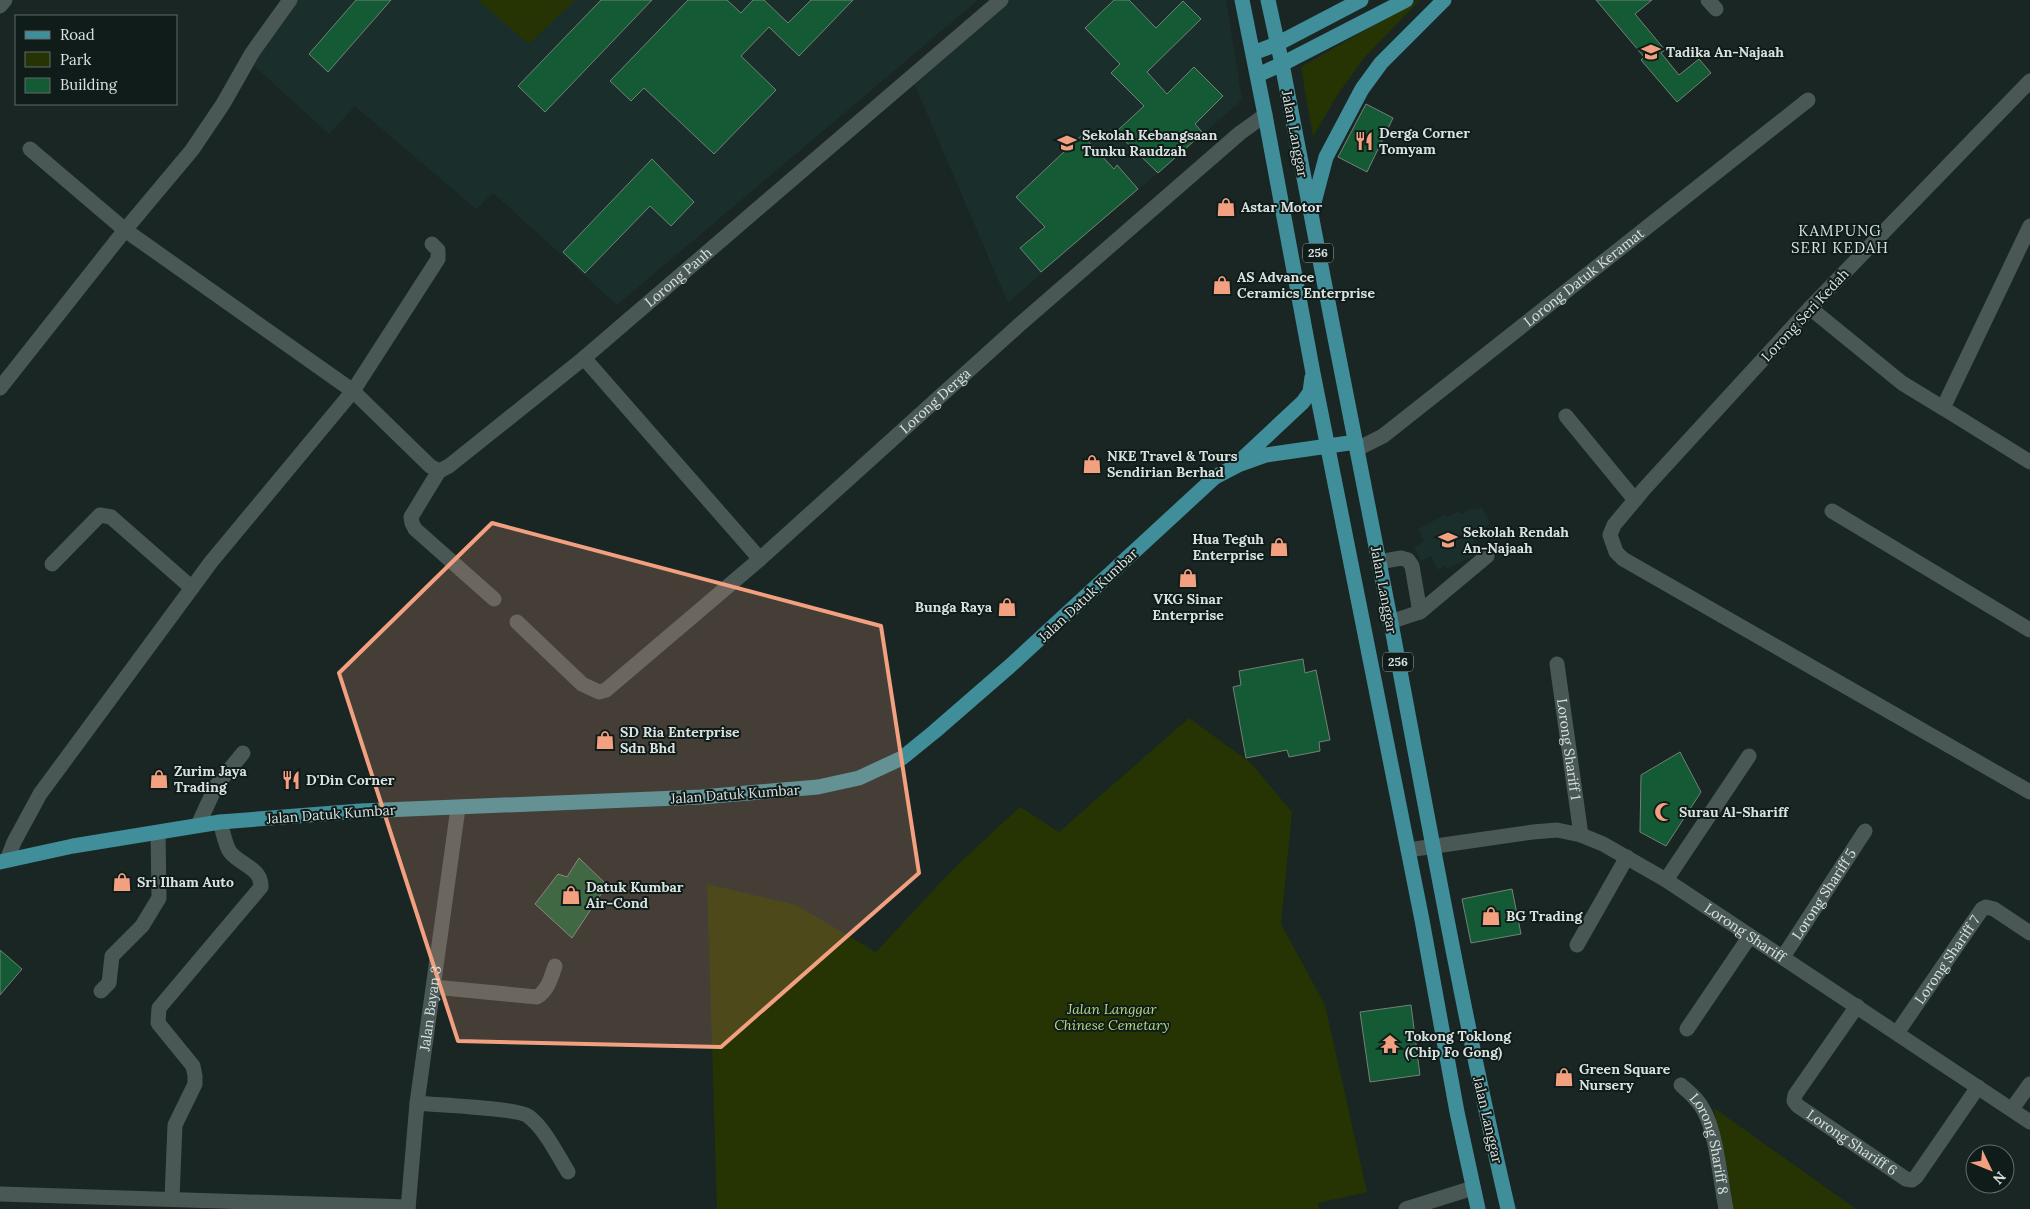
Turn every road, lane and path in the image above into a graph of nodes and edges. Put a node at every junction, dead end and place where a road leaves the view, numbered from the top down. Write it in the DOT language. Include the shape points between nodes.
graph roads {
  1 [pos="5,0"];
  2 [pos="290,0"];
  3 [pos="1001,0"];
  4 [pos="1242,0"];
  5 [pos="1268,0"];
  6 [pos="1361,0"];
  7 [pos="1406,0"];
  8 [pos="1444,0"];
  9 [pos="0,6"];
  10 [pos="1277,44"];
  11 [pos="1253,53"];
  12 [pos="1282,64"];
  13 [pos="1258,75"];
  14 [pos="2030,81"];
  15 [pos="1808,100"];
  16 [pos="1265,115"];
  17 [pos="30,149"];
  18 [pos="1311,218"];
  19 [pos="2030,226"];
  20 [pos="125,230"];
  21 [pos="432,244"];
  22 [pos="1810,308"];
  23 [pos="584,358"];
  24 [pos="1313,373"];
  25 [pos="0,388"];
  26 [pos="353,391"];
  27 [pos="1943,408"];
  28 [pos="1566,416"];
  29 [pos="1328,446"];
  30 [pos="1356,446"];
  31 [pos="2030,462"];
  32 [pos="439,471"];
  33 [pos="1214,477"];
  34 [pos="1635,500"];
  35 [pos="1832,511"];
  36 [pos="1487,556"];
  37 [pos="760,559"];
  38 [pos="1379,562"];
  39 [pos="52,564"];
  40 [pos="192,588"];
  41 [pos="494,599"];
  42 [pos="1420,612"];
  43 [pos="517,622"];
  44 [pos="1390,622"];
  45 [pos="2030,630"];
  46 [pos="1557,664"];
  47 [pos="243,753"];
  48 [pos="1749,756"];
  49 [pos="2030,792"];
  50 [pos="458,808"];
  51 [pos="220,822"];
  52 [pos="198,825"];
  53 [pos="1865,831"];
  54 [pos="158,833"];
  55 [pos="1581,835"];
  56 [pos="1433,846"];
  57 [pos="1408,850"];
  58 [pos="1627,857"];
  59 [pos="3,861"];
  60 [pos="1666,880"];
  61 [pos="2030,933"];
  62 [pos="1750,936"];
  63 [pos="1577,946"];
  64 [pos="1783,957"];
  65 [pos="554,966"];
  66 [pos="434,987"];
  67 [pos="101,991"];
  68 [pos="1857,1006"];
  69 [pos="1687,1030"];
  70 [pos="1897,1033"];
  71 [pos="2030,1084"];
  72 [pos="1681,1085"];
  73 [pos="1978,1087"];
  74 [pos="417,1103"];
  75 [pos="2012,1110"];
  76 [pos="2030,1122"];
  77 [pos="568,1172"];
  78 [pos="1474,1188"];
  79 [pos="0,1194"];
  80 [pos="172,1198"];
  81 [pos="115,1203"];
  82 [pos="408,1208"];
  83 [pos="1406,1209"];
  84 [pos="1478,1209"];
  85 [pos="1508,1209"];
  86 [pos="1726,1209"];
  1 -- 9 [label="street"];
  2 -- 20 [label="street" via="252,53 192,150"];
  3 -- 23 [label="street, Lorong Pauh"];
  4 -- 11 [label="main road, Jalan Langgar / 256"];
  5 -- 10 [label="main road, Jalan Langgar / 256"];
  6 -- 10 [label="main road"];
  7 -- 12 [label="main road"];
  8 -- 18 [label="main road" via="1381,63 1362,89 1326,156"];
  10 -- 11 [label="main road"];
  10 -- 12 [label="main road, Jalan Langgar / 256"];
  11 -- 13 [label="main road, Jalan Langgar / 256"];
  12 -- 13 [label="main road"];
  12 -- 18 [label="main road, Jalan Langgar / 256"];
  13 -- 16 [label="main road, Jalan Langgar / 256"];
  14 -- 22 [label="street, Lorong Seri Kedah"];
  15 -- 30 [label="street, Lorong Datuk Keramat" via="1384,436"];
  16 -- 24 [label="main road, Jalan Langgar / 256"];
  16 -- 37 [label="street, Lorong Derga" via="1240,133 1018,326"];
  17 -- 20 [label="street"];
  18 -- 30 [label="main road, Jalan Langgar / 256"];
  19 -- 27 [label="street"];
  20 -- 25 [label="street"];
  20 -- 26 [label="street"];
  21 -- 26 [label="street" via="438,250 438,259"];
  22 -- 27 [label="street" via="1902,383"];
  22 -- 34 [label="street, Lorong Seri Kedah"];
  23 -- 32 [label="street, Lorong Pauh" via="450,466"];
  23 -- 37 [label="street"];
  24 -- 29 [label="main road, Jalan Langgar / 256"];
  24 -- 33 [label="main road" via="1310,392 1294,412 1243,459"];
  26 -- 32 [label="street"];
  26 -- 40 [label="street"];
  27 -- 31 [label="street"];
  28 -- 34 [label="street"];
  29 -- 30 [label="main road, Jalan Datuk Kumbar"];
  29 -- 33 [label="main road, Jalan Datuk Kumbar" via="1266,454"];
  29 -- 57 [label="main road, Jalan Langgar / 256"];
  30 -- 38 [label="main road, Jalan Langgar / 256"];
  32 -- 41 [label="street" via="411,517 412,523"];
  33 -- 50 [label="main road, Jalan Datuk Kumbar" via="934,732 902,758 859,778 810,788 701,797"];
  34 -- 49 [label="street, Lorong Seri Kedah" via="1614,525 1610,535 1622,559"];
  35 -- 45 [label="street"];
  36 -- 42 [label="street"];
  37 -- 43 [label="street, Lorong Derga" via="606,690 599,692 582,684"];
  38 -- 42 [label="street" via="1408,560 1412,566"];
  38 -- 44 [label="main road, Jalan Langgar / 256"];
  39 -- 40 [label="street" via="100,515 111,517"];
  40 -- 59 [label="street" via="40,794"];
  42 -- 44 [label="street"];
  44 -- 56 [label="main road, Jalan Langgar / 256"];
  46 -- 55 [label="street, Lorong Shariff 1"];
  47 -- 52 [label="street" via="216,786"];
  48 -- 60 [label="street"];
  50 -- 51 [label="main road, Jalan Datuk Kumbar" via="360,811"];
  50 -- 66 [label="street, Jalan Bayan 3"];
  51 -- 52 [label="main road, Jalan Datuk Kumbar"];
  51 -- 80 [label="street" via="230,852 258,874 261,887 159,1008 158,1022 193,1066 196,1076 175,1125"];
  52 -- 54 [label="main road, Jalan Datuk Kumbar"];
  53 -- 64 [label="street, Lorong Shariff 5"];
  54 -- 59 [label="main road, Jalan Datuk Kumbar"];
  54 -- 67 [label="street" via="159,898 142,926 112,956 109,982"];
  55 -- 56 [label="street, Lorong Shariff" via="1557,830"];
  55 -- 58 [label="street, Lorong Shariff"];
  56 -- 57 [label="street, Lorong Shariff"];
  56 -- 85 [label="main road, Jalan Langgar / 256" via="1480,1086"];
  57 -- 78 [label="main road, Jalan Langgar / 256"];
  58 -- 60 [label="street, Lorong Shariff"];
  58 -- 63 [label="street"];
  60 -- 62 [label="street, Lorong Shariff"];
  61 -- 70 [label="street, Lorong Shariff 7" via="1990,908 1978,912"];
  62 -- 64 [label="street, Lorong Shariff"];
  62 -- 69 [label="street"];
  64 -- 68 [label="street, Lorong Shariff"];
  65 -- 66 [label="street" via="549,984 537,997"];
  66 -- 74 [label="street, Jalan Bayan 3"];
  68 -- 70 [label="street, Lorong Shariff"];
  68 -- 73 [label="street, Lorong Shariff 6" via="1794,1095 1794,1101 1898,1174 1908,1180 1916,1177"];
  70 -- 73 [label="street, Lorong Shariff"];
  71 -- 75 [label="street"];
  72 -- 86 [label="street, Lorong Shariff 8" via="1705,1112"];
  73 -- 75 [label="street, Lorong Shariff"];
  74 -- 77 [label="street" via="526,1114 536,1123"];
  74 -- 82 [label="street, Jalan Bayan 3"];
  75 -- 76 [label="street, Lorong Shariff"];
  78 -- 83 [label="street"];
  78 -- 84 [label="main road, Jalan Langgar / 256"];
  79 -- 81 [label="street"];
  80 -- 81 [label="street"];
  80 -- 82 [label="street"];
}
